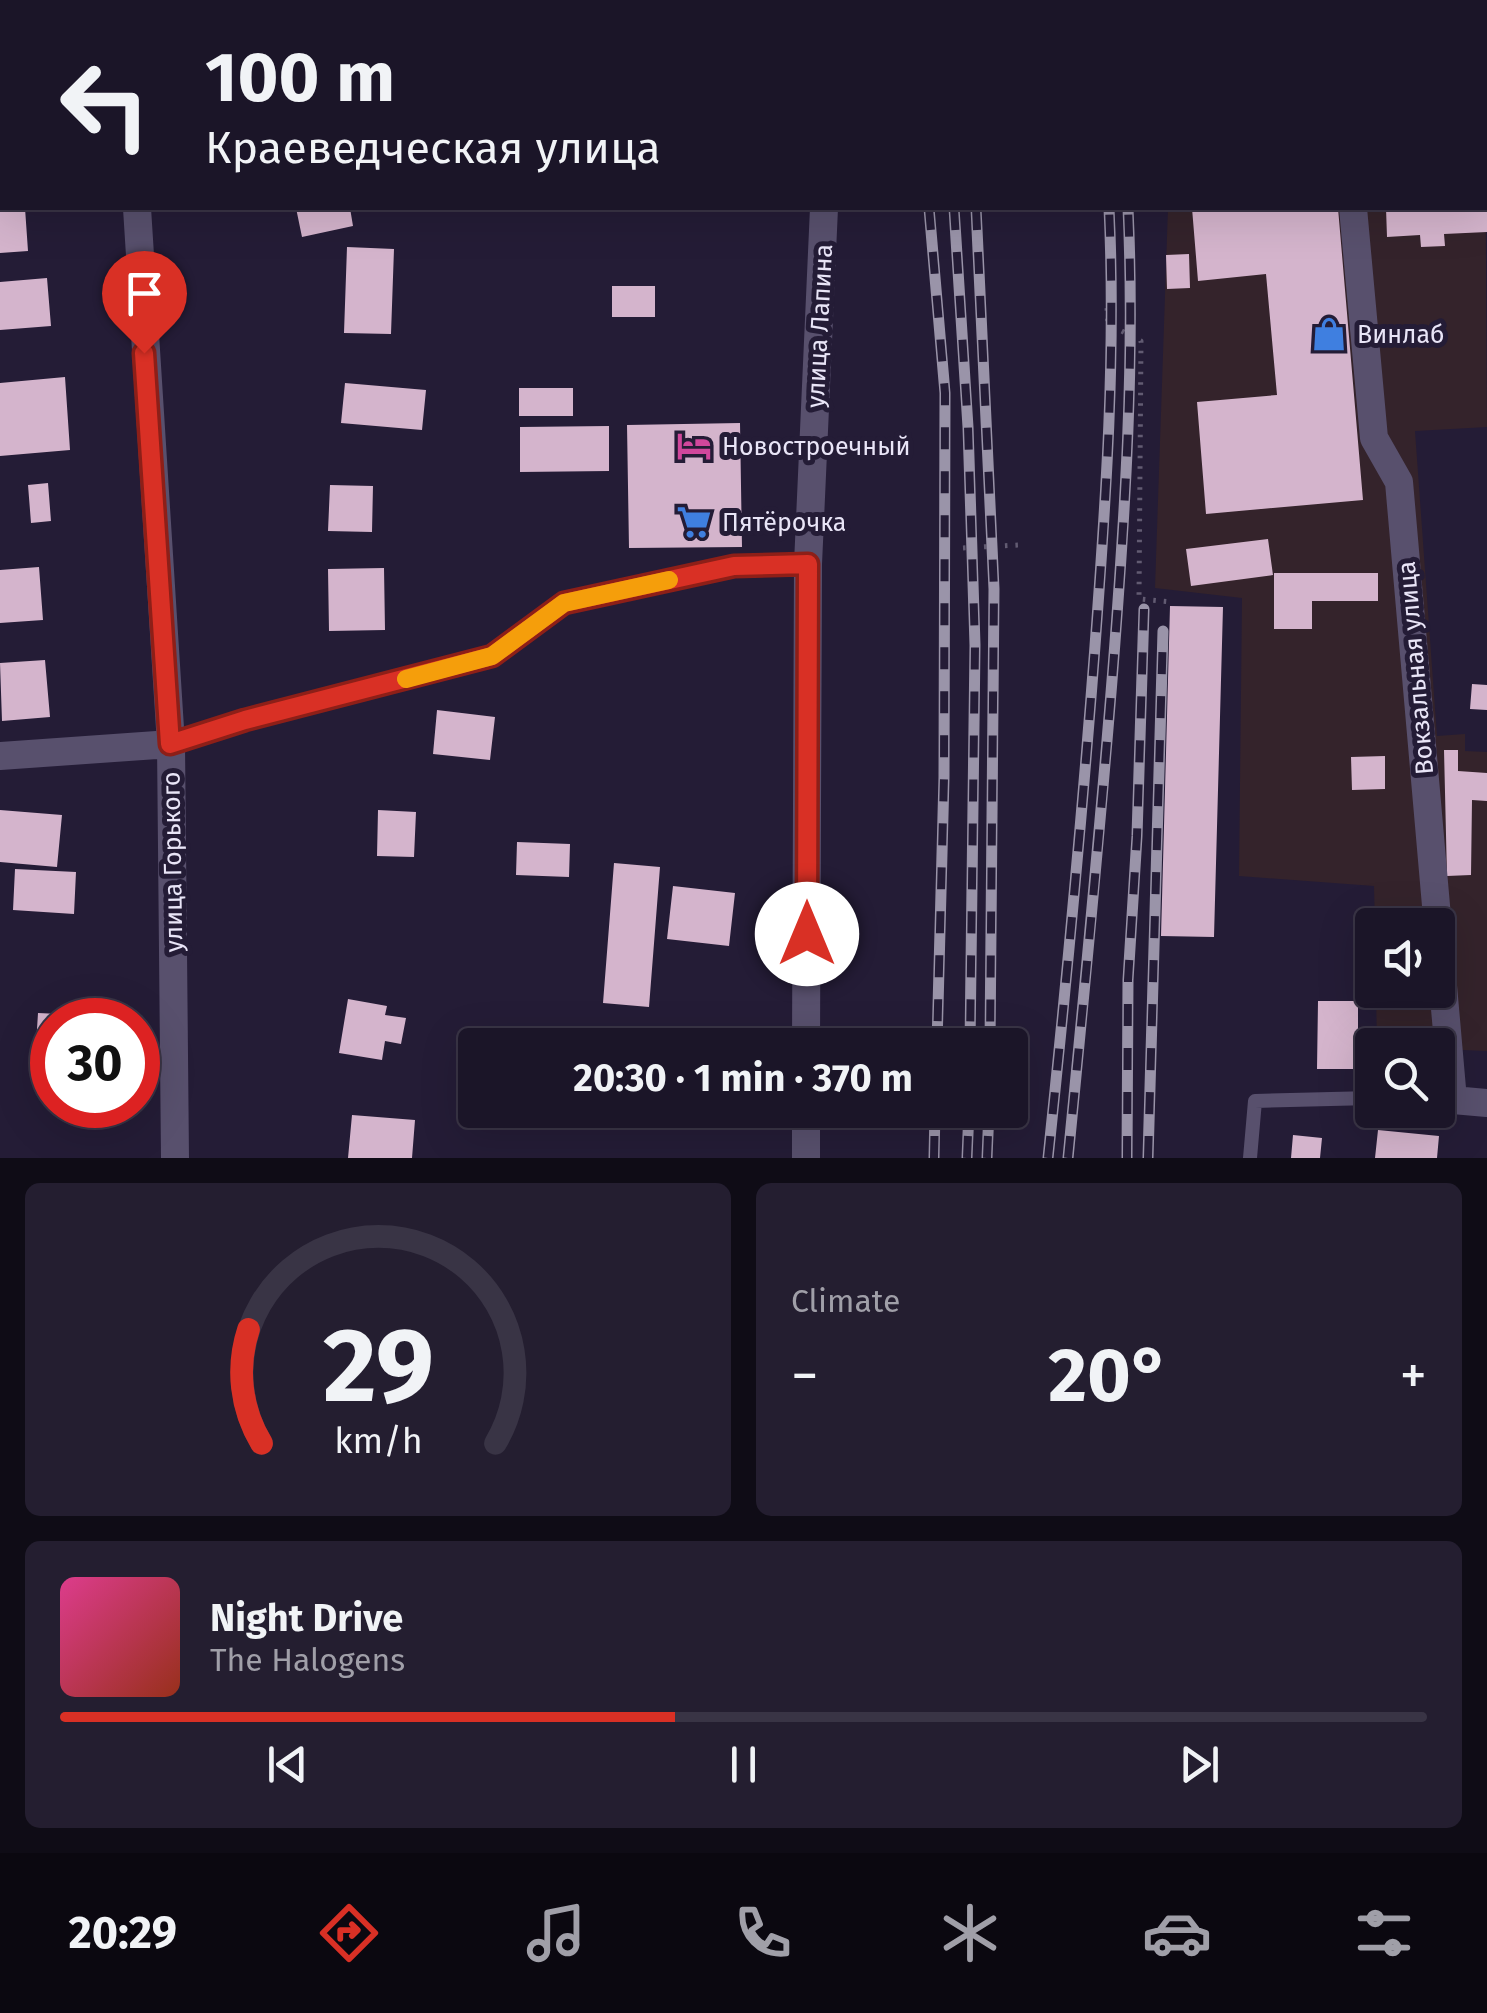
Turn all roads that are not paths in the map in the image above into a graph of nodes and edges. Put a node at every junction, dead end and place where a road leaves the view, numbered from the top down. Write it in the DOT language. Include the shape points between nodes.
graph roads {
  1 [pos="136,210"];
  2 [pos="824,210"];
  3 [pos="1353,210"];
  4 [pos="808,564"];
  5 [pos="170,744"];
  6 [pos="0,756"];
  7 [pos="806,1028"];
  8 [pos="1440,1028"];
  9 [pos="1355,1098"];
  10 [pos="1455,1101"];
  11 [pos="1487,1103"];
  12 [pos="806,1128"];
  13 [pos="175,1158"];
  14 [pos="806,1158"];
  15 [pos="1250,1158"];
  1 -- 5 [label="street, улица Горького"];
  2 -- 4 [label="street, улица Лапина"];
  3 -- 8 [label="street, Вокзальная улица" via="1374,438 1399,482"];
  4 -- 5 [label="lane" via="734,566 564,603 492,656"];
  4 -- 7 [label="street, улица Лапина"];
  5 -- 6 [label="street"];
  5 -- 13 [label="street, улица Горького"];
  9 -- 15 [label="lane" via="1256,1101"];
  10 -- 11 [label="street, Вокзальная улица"];
  12 -- 14 [label="street"];
}
